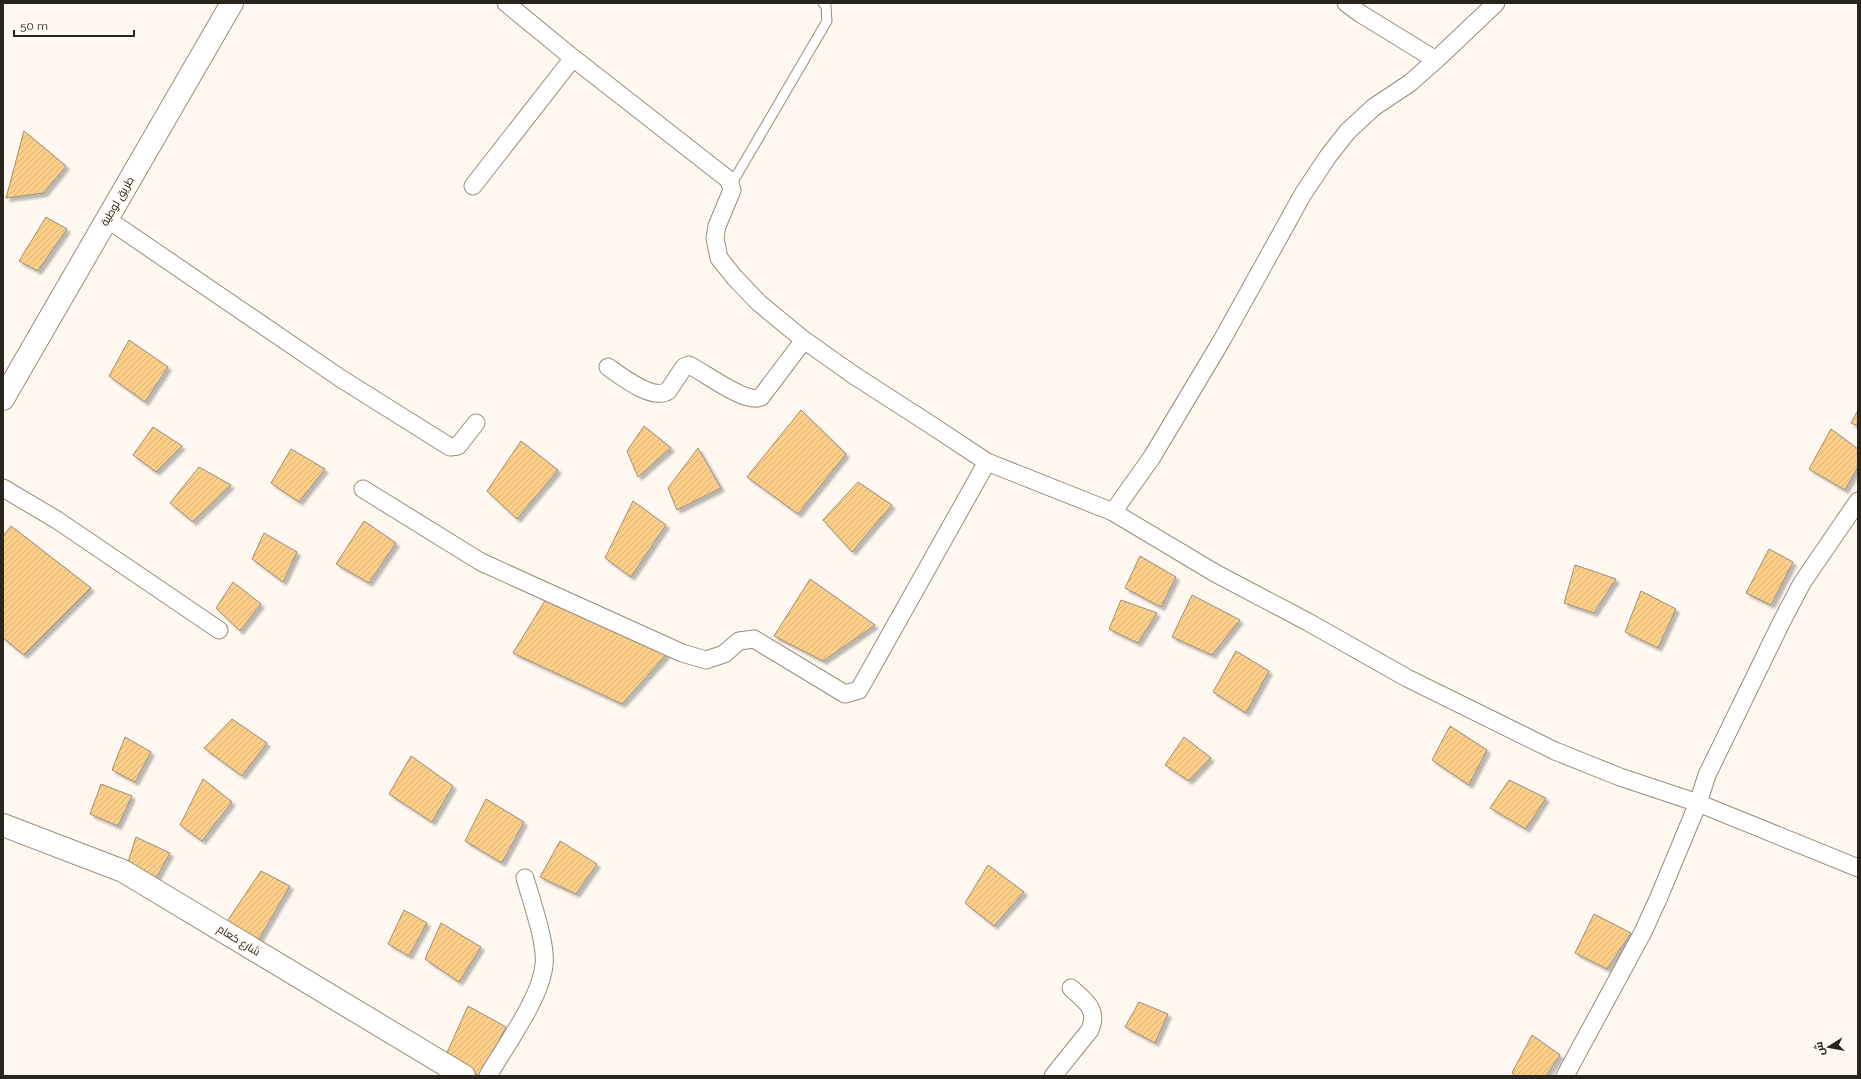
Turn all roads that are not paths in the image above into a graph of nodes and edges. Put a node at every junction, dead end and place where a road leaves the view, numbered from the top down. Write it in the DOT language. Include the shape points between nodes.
graph roads {
  1 [pos="232,3"];
  2 [pos="506,3"];
  3 [pos="823,3"];
  4 [pos="1346,3"];
  5 [pos="1496,3"];
  6 [pos="573,58"];
  7 [pos="1436,60"];
  8 [pos="731,185"];
  9 [pos="473,186"];
  10 [pos="107,219"];
  11 [pos="804,340"];
  12 [pos="608,367"];
  13 [pos="3,399"];
  14 [pos="476,422"];
  15 [pos="986,462"];
  16 [pos="3,488"];
  17 [pos="363,489"];
  18 [pos="1858,501"];
  19 [pos="1113,512"];
  20 [pos="219,630"];
  21 [pos="1698,803"];
  22 [pos="3,825"];
  23 [pos="1858,868"];
  24 [pos="525,878"];
  25 [pos="1071,988"];
  26 [pos="464,1076"];
  27 [pos="488,1076"];
  28 [pos="1053,1076"];
  29 [pos="1565,1076"];
  1 -- 10 [label="street, طريق لوطية"];
  2 -- 6 [label="street"];
  3 -- 8 [label="lane" via="826,6 827,21"];
  4 -- 7 [label="street"];
  5 -- 7 [label="street"];
  6 -- 8 [label="street" via="724,176"];
  6 -- 9 [label="street"];
  7 -- 19 [label="street" via="1374,107 1348,131 1329,155 1152,457"];
  8 -- 11 [label="street" via="732,190 715,232 719,258 759,303"];
  10 -- 13 [label="street, طريق لوطية"];
  10 -- 14 [label="street" via="340,378 450,447 458,446"];
  11 -- 12 [label="street" via="757,399 728,388 689,365 684,367 668,391 660,394 640,388"];
  11 -- 15 [label="street"];
  15 -- 17 [label="street" via="859,690 845,694 754,639 739,641 724,654 706,660 682,653 481,562"];
  15 -- 19 [label="street"];
  16 -- 20 [label="street" via="57,520"];
  18 -- 21 [label="street" via="1802,583 1707,775"];
  19 -- 21 [label="street" via="1215,573 1484,717 1555,751 1620,777"];
  21 -- 23 [label="street"];
  21 -- 29 [label="street" via="1643,932"];
  22 -- 26 [label="street, شارع كعام" via="124,871"];
  24 -- 27 [label="street" via="540,933 545,964 539,990"];
  25 -- 28 [label="street" via="1091,1006 1094,1022"];
}
